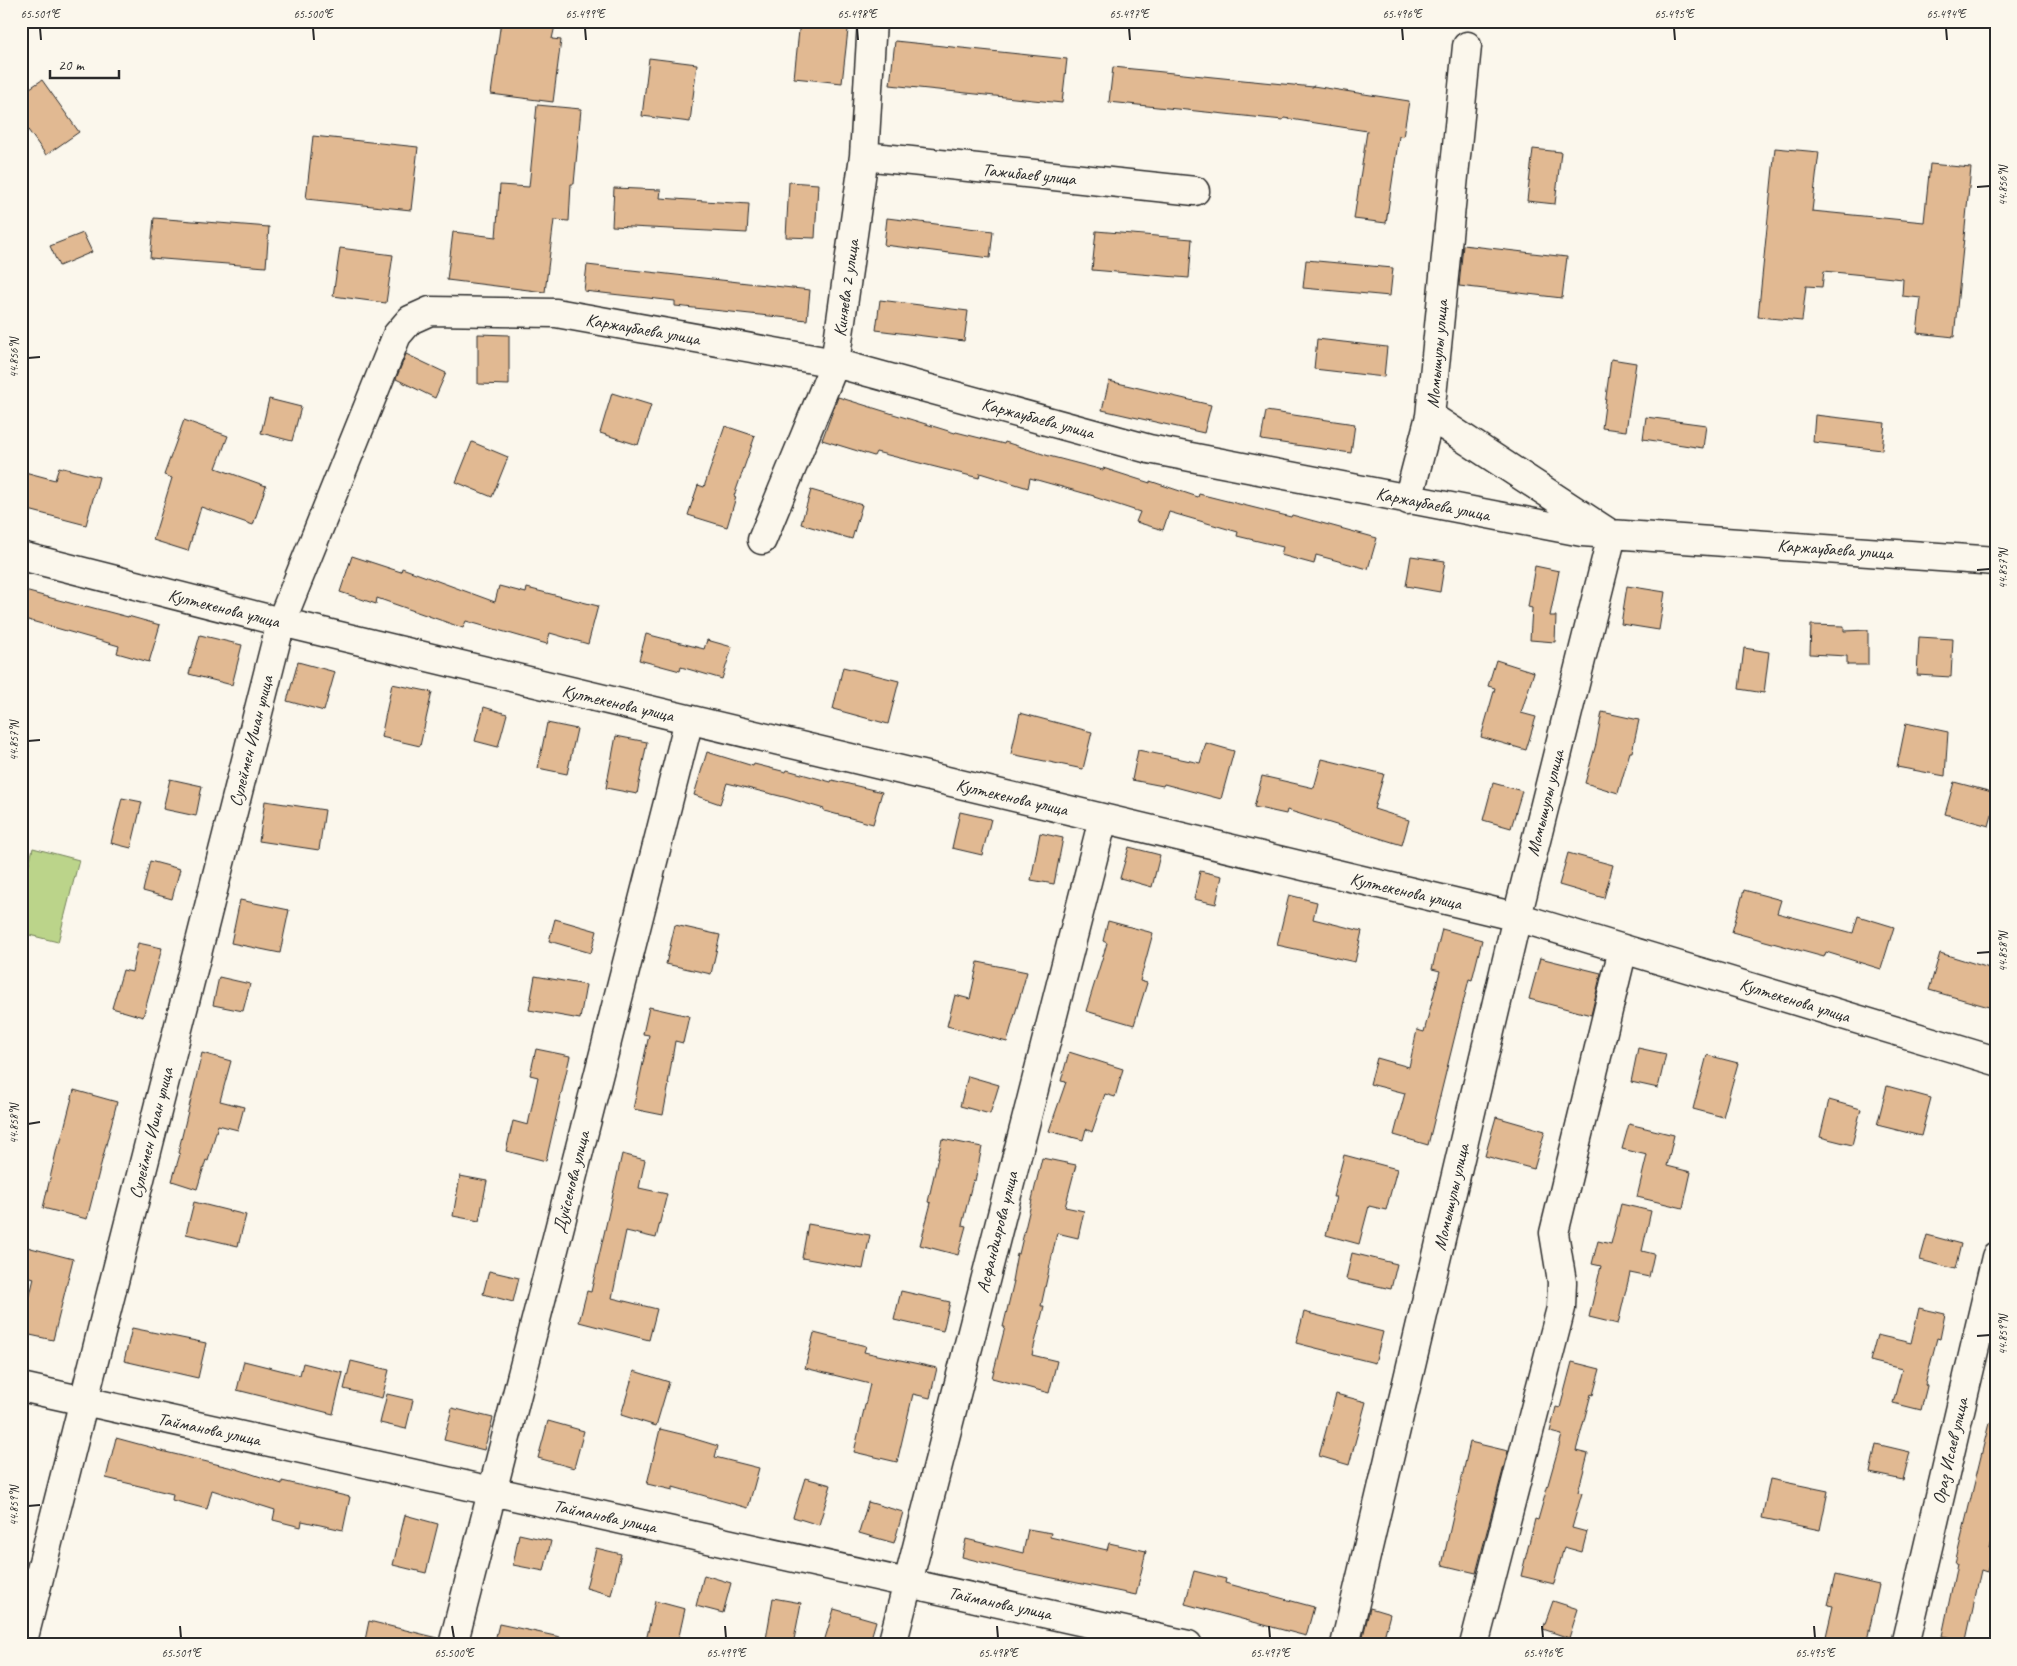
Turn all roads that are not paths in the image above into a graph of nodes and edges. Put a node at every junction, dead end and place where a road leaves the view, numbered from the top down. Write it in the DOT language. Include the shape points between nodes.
graph roads {
  1 [pos="872,21"];
  2 [pos="1467,46"];
  3 [pos="864,156"];
  4 [pos="1195,191"];
  5 [pos="835,363"];
  6 [pos="1430,416"];
  7 [pos="1408,500"];
  8 [pos="1612,535"];
  9 [pos="762,540"];
  10 [pos="21,556"];
  11 [pos="1996,561"];
  12 [pos="281,622"];
  13 [pos="689,720"];
  14 [pos="1103,819"];
  15 [pos="1517,917"];
  16 [pos="1623,949"];
  17 [pos="1996,1061"];
  18 [pos="1996,1257"];
  19 [pos="21,1387"];
  20 [pos="84,1401"];
  21 [pos="492,1491"];
  22 [pos="907,1582"];
  23 [pos="22,1645"];
  24 [pos="453,1645"];
  25 [pos="892,1645"];
  26 [pos="1188,1645"];
  27 [pos="1345,1645"];
  28 [pos="1474,1645"];
  29 [pos="1905,1645"];
  1 -- 3 [label="street, Киняева 2 улица"];
  2 -- 6 [label="street, Момышулы улица"];
  3 -- 4 [label="street, Тажибаев улица"];
  3 -- 5 [label="street, Киняева 2 улица"];
  5 -- 7 [label="street, Каржаубаева улица" via="1149,449"];
  5 -- 9 [label="street, Киняева 2 улица"];
  5 -- 12 [label="street, Каржаубаева улица" via="556,313 430,311 410,320 397,335"];
  6 -- 7 [label="street"];
  6 -- 8 [label="street, Момышулы улица"];
  7 -- 8 [label="street, Каржаубаева улица"];
  8 -- 11 [label="street, Каржаубаева улица" via="1738,541"];
  8 -- 15 [label="street, Момышулы улица"];
  10 -- 12 [label="street, Култекенова улица"];
  12 -- 13 [label="street, Култекенова улица"];
  12 -- 20 [label="street, Сулеймен Ишан улица"];
  13 -- 14 [label="street, Култекенова улица"];
  13 -- 21 [label="street, Дуйсенова улица"];
  14 -- 15 [label="street, Култекенова улица"];
  14 -- 22 [label="street, Асфандиярова улица"];
  15 -- 16 [label="street, Култекенова улица"];
  15 -- 27 [label="street, Момышулы улица"];
  16 -- 17 [label="street, Култекенова улица"];
  16 -- 28 [label="street" via="1554,1233 1562,1282 1561,1308"];
  18 -- 29 [label="street, Ораз Исаев улица"];
  19 -- 20 [label="street, Тайманова улица"];
  20 -- 21 [label="street, Тайманова улица"];
  20 -- 23 [label="street, Сулеймен Ишан улица"];
  21 -- 22 [label="street, Тайманова улица"];
  21 -- 24 [label="street, Дуйсенова улица"];
  22 -- 25 [label="street, Асфандиярова улица"];
  22 -- 26 [label="street, Тайманова улица"];
}
